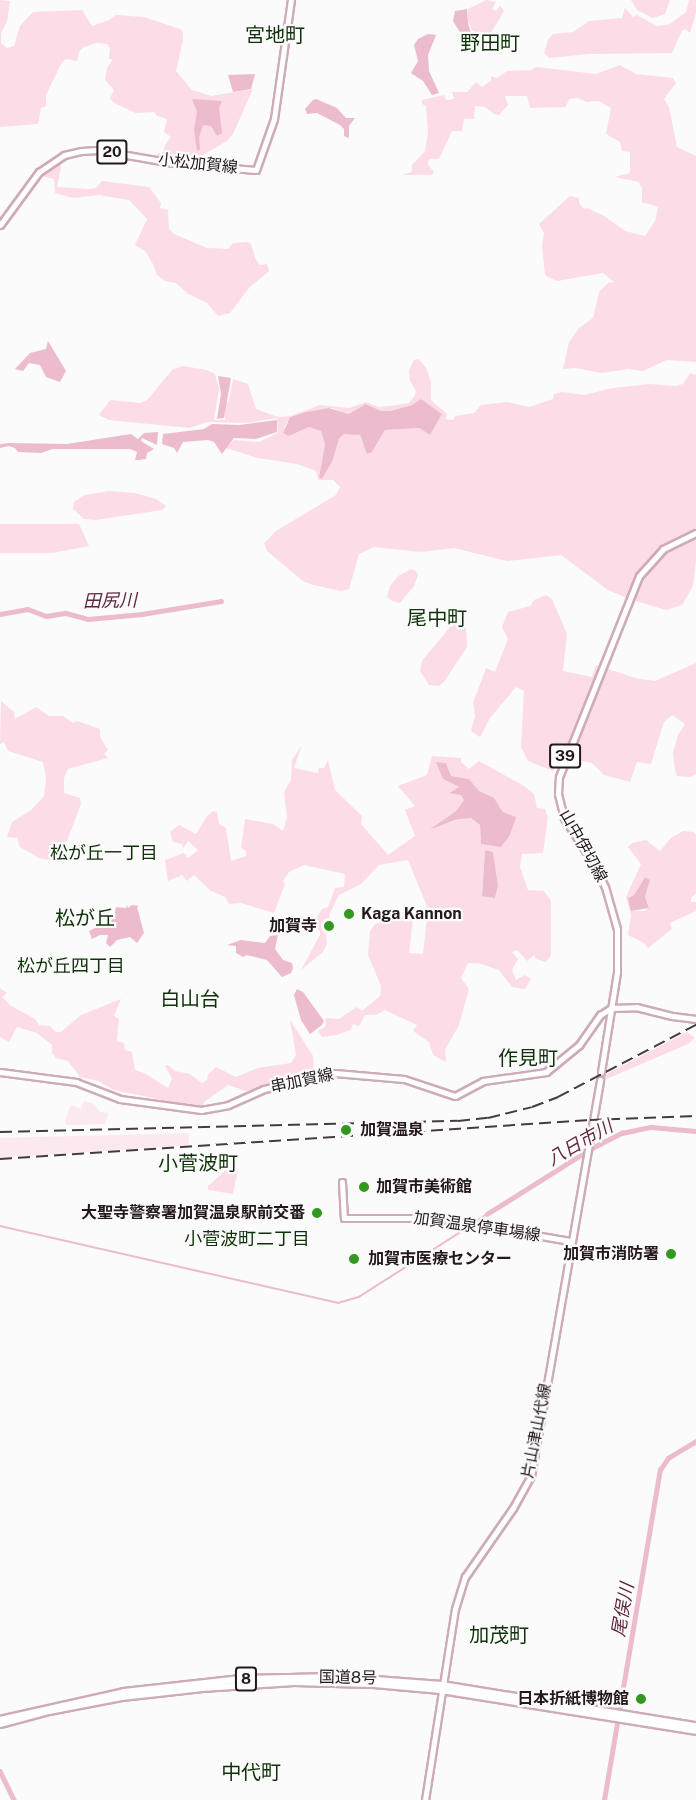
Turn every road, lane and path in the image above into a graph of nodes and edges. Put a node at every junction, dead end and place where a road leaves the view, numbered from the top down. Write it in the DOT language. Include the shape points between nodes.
graph roads {
  1 [pos="291,0"];
  2 [pos="0,225"];
  3 [pos="696,533"];
  4 [pos="611,1008"];
  5 [pos="696,1019"];
  6 [pos="0,1072"];
  7 [pos="601,1072"];
  8 [pos="600,1080"];
  9 [pos="345,1182"];
  10 [pos="570,1241"];
  11 [pos="442,1688"];
  12 [pos="618,1716"];
  13 [pos="0,1720"];
  14 [pos="0,1724"];
  15 [pos="696,1726"];
  16 [pos="696,1731"];
  17 [pos="424,1800"];
  1 -- 2 [label="main road, 小松加賀線 / 20" via="274,119 256,170 172,163 90,150 70,153 39,172"];
  3 -- 4 [label="main road, 山中伊切線 / 39" via="663,549 639,576 559,777 558,794 564,818 594,864 613,910 618,958"];
  4 -- 5 [label="main road" via="636,1007"];
  4 -- 6 [label="main road, 串加賀線" via="600,1015 578,1046 546,1072 483,1081 455,1096 404,1079 335,1073 264,1089 228,1105 201,1110 120,1099 76,1082"];
  4 -- 7 [label="main road"];
  8 -- 10 [label="main road, 片山津山代線"];
  9 -- 10 [label="main road, 加賀温泉停車場線" via="345,1218 420,1217"];
  10 -- 11 [label="main road, 片山津山代線" via="531,1476 465,1577 455,1609"];
  11 -- 12 [label="highway, 国道8号 / 8"];
  11 -- 13 [label="highway, 国道8号 / 8" via="357,1677 241,1679 124,1692"];
  11 -- 14 [label="highway, 国道8号 / 8" via="294,1682 207,1687 96,1702"];
  11 -- 17 [label="main road, 片山津山代線"];
  12 -- 15 [label="highway, 国道8号 / 8"];
  12 -- 16 [label="highway, 国道8号 / 8"];
}
